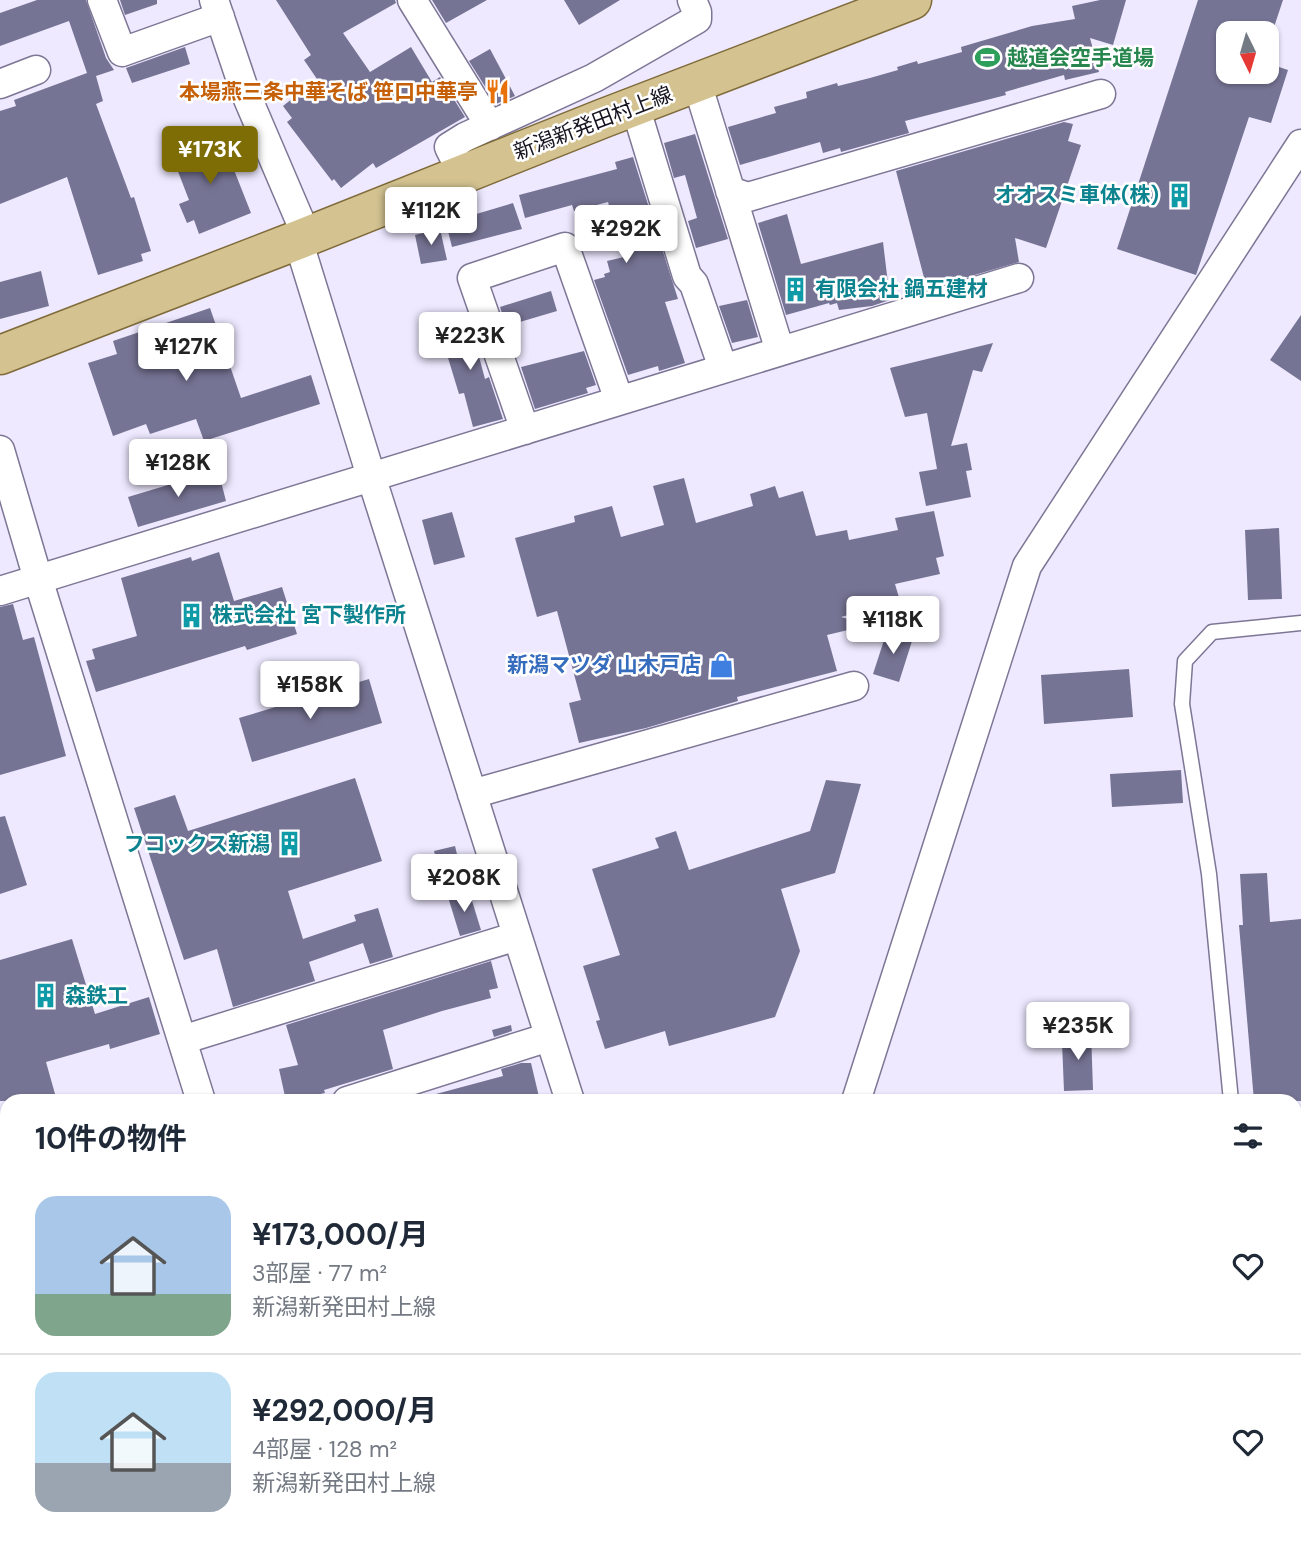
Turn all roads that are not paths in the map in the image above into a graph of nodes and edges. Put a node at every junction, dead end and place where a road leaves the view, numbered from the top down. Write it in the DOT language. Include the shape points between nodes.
graph roads {
  1 [pos="102,0"];
  2 [pos="413,0"];
  3 [pos="692,0"];
  4 [pos="912,0"];
  5 [pos="217,8"];
  6 [pos="36,70"];
  7 [pos="697,83"];
  8 [pos="0,84"];
  9 [pos="1101,94"];
  10 [pos="635,106"];
  11 [pos="490,126"];
  12 [pos="1301,145"];
  13 [pos="463,175"];
  14 [pos="730,191"];
  15 [pos="303,239"];
  16 [pos="1018,278"];
  17 [pos="780,351"];
  18 [pos="0,355"];
  19 [pos="723,368"];
  20 [pos="619,400"];
  21 [pos="525,430"];
  22 [pos="0,450"];
  23 [pos="371,476"];
  24 [pos="38,579"];
  25 [pos="0,591"];
  26 [pos="1301,623"];
  27 [pos="854,686"];
  28 [pos="472,794"];
  29 [pos="517,936"];
  30 [pos="549,1037"];
  31 [pos="182,1040"];
  32 [pos="199,1094"];
  33 [pos="369,1094"];
  34 [pos="568,1094"];
  35 [pos="858,1094"];
  36 [pos="1230,1094"];
  1 -- 5 [label="street" via="122,52"];
  2 -- 11 [label="street"];
  3 -- 11 [label="street" via="697,19 594,78"];
  4 -- 7 [label="main road, 新潟新発田村上線"];
  5 -- 15 [label="street"];
  6 -- 8 [label="street"];
  7 -- 10 [label="main road, 新潟新発田村上線"];
  7 -- 14 [label="street"];
  9 -- 14 [label="street" via="748,197"];
  10 -- 13 [label="main road, 新潟新発田村上線"];
  10 -- 19 [label="street" via="687,276 694,284"];
  11 -- 13 [label="street" via="449,147"];
  12 -- 35 [label="street" via="1027,566"];
  13 -- 15 [label="main road, 新潟新発田村上線"];
  14 -- 17 [label="street"];
  15 -- 18 [label="main road, 新潟新発田村上線"];
  15 -- 23 [label="street"];
  16 -- 17 [label="street"];
  17 -- 19 [label="street"];
  19 -- 20 [label="street"];
  20 -- 21 [label="street"];
  20 -- 21 [label="street" via="565,247 472,278"];
  21 -- 23 [label="street"];
  22 -- 24 [label="street"];
  23 -- 24 [label="street"];
  23 -- 28 [label="street"];
  24 -- 25 [label="street"];
  24 -- 31 [label="street"];
  26 -- 36 [label="lane" via="1212,632 1185,662 1182,704 1209,874"];
  27 -- 28 [label="street"];
  28 -- 29 [label="street"];
  29 -- 30 [label="street"];
  29 -- 31 [label="street"];
  30 -- 33 [label="street"];
  30 -- 34 [label="street"];
  31 -- 32 [label="street"];
}
